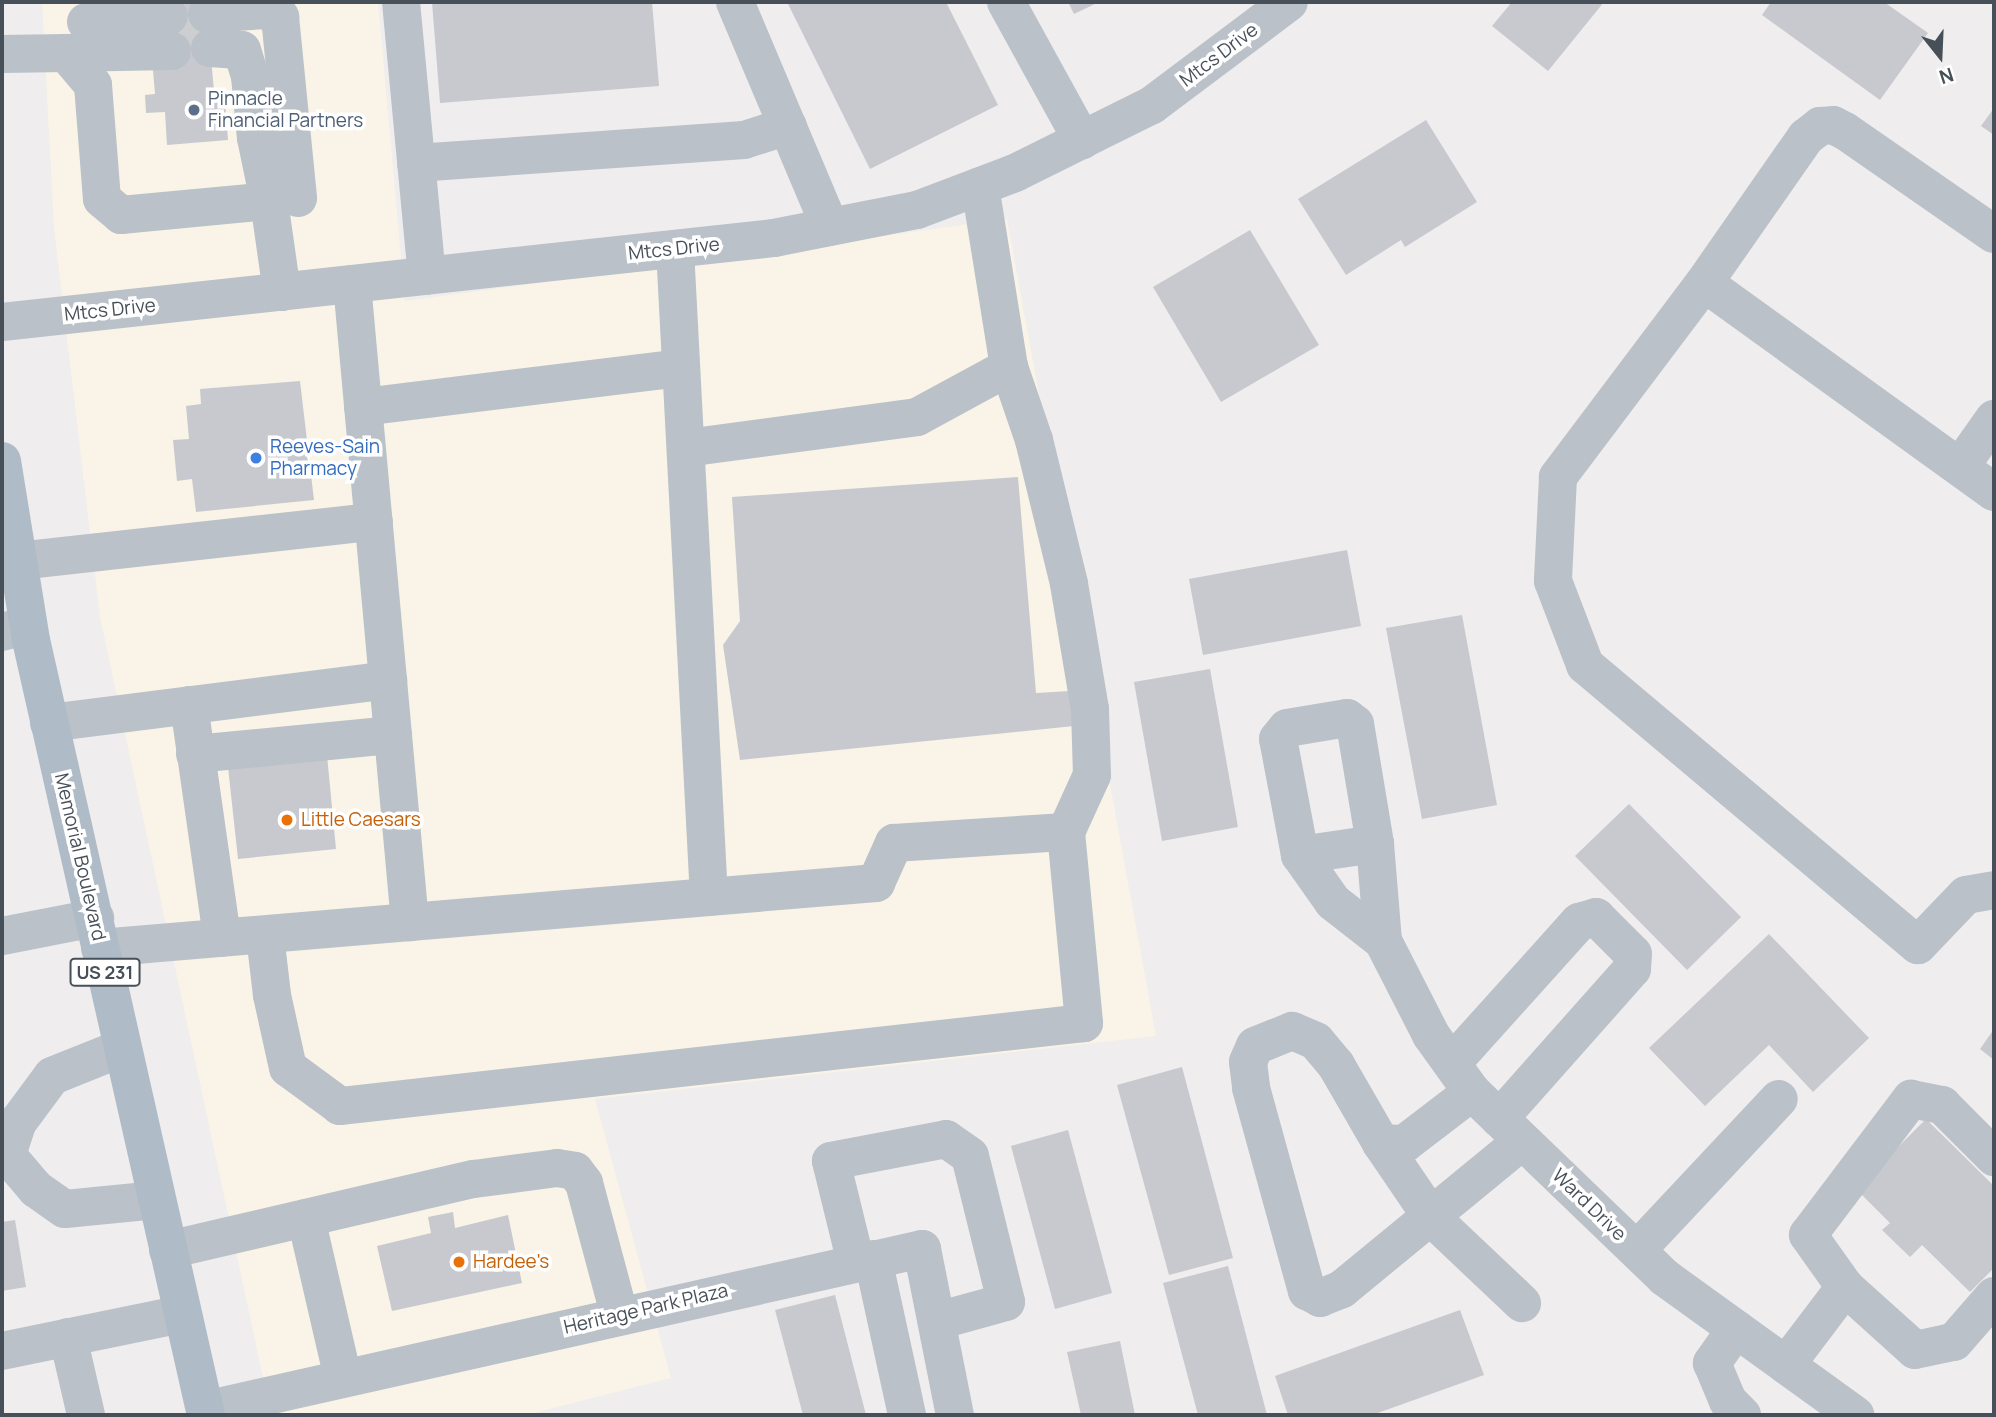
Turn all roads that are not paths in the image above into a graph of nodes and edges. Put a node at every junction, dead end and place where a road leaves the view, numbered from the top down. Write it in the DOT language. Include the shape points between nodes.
graph roads {
  1 [pos="401,2"];
  2 [pos="735,2"];
  3 [pos="1006,2"];
  4 [pos="1289,2"];
  5 [pos="81,29"];
  6 [pos="170,35"];
  7 [pos="2,54"];
  8 [pos="788,126"];
  9 [pos="1082,140"];
  10 [pos="416,163"];
  11 [pos="980,186"];
  12 [pos="283,200"];
  13 [pos="830,227"];
  14 [pos="1994,234"];
  15 [pos="676,249"];
  16 [pos="427,276"];
  17 [pos="1703,283"];
  18 [pos="352,284"];
  19 [pos="282,292"];
  20 [pos="2,322"];
  21 [pos="1009,367"];
  22 [pos="681,368"];
  23 [pos="363,407"];
  24 [pos="1994,419"];
  25 [pos="685,448"];
  26 [pos="2,461"];
  27 [pos="1959,467"];
  28 [pos="1994,492"];
  29 [pos="374,522"];
  30 [pos="14,578"];
  31 [pos="15,628"];
  32 [pos="388,680"];
  33 [pos="189,705"];
  34 [pos="49,723"];
  35 [pos="375,737"];
  36 [pos="196,758"];
  37 [pos="1066,832"];
  38 [pos="1375,844"];
  39 [pos="1300,855"];
  40 [pos="1994,890"];
  41 [pos="709,897"];
  42 [pos="410,922"];
  43 [pos="97,933"];
  44 [pos="265,935"];
  45 [pos="2,936"];
  46 [pos="222,939"];
  47 [pos="1383,941"];
  48 [pos="122,1048"];
  49 [pos="1462,1077"];
  50 [pos="1779,1099"];
  51 [pos="1511,1130"];
  52 [pos="1393,1143"];
  53 [pos="4,1156"];
  54 [pos="1994,1157"];
  55 [pos="157,1200"];
  56 [pos="1442,1210"];
  57 [pos="306,1218"];
  58 [pos="168,1250"];
  59 [pos="1637,1250"];
  60 [pos="865,1261"];
  61 [pos="1845,1287"];
  62 [pos="1994,1296"];
  63 [pos="1522,1303"];
  64 [pos="182,1314"];
  65 [pos="619,1314"];
  66 [pos="937,1321"];
  67 [pos="1736,1329"];
  68 [pos="68,1337"];
  69 [pos="2,1351"];
  70 [pos="1786,1365"];
  71 [pos="343,1378"];
  72 [pos="205,1413"];
  73 [pos="86,1415"];
  74 [pos="907,1415"];
  75 [pos="955,1415"];
  76 [pos="1742,1415"];
  77 [pos="1854,1415"];
  1 -- 10 [label="street"];
  2 -- 8 [label="street"];
  3 -- 9 [label="street"];
  4 -- 9 [label="street, Mtcs Drive" via="1152,105"];
  5 -- 6 [label="street"];
  5 -- 7 [label="street"];
  5 -- 12 [label="street" via="93,85 102,199 121,215"];
  8 -- 10 [label="street" via="744,140"];
  8 -- 13 [label="street"];
  9 -- 11 [label="street, Mtcs Drive"];
  10 -- 16 [label="street"];
  11 -- 13 [label="street, Mtcs Drive" via="917,211"];
  11 -- 21 [label="street"];
  12 -- 12 [label="street" via="256,138 250,76 242,50 209,32 265,10 280,17"];
  12 -- 19 [label="street"];
  13 -- 15 [label="street, Mtcs Drive"];
  14 -- 17 [label="street" via="1844,131 1833,125 1820,126 1806,137"];
  15 -- 16 [label="street, Mtcs Drive"];
  15 -- 22 [label="street"];
  16 -- 18 [label="street, Mtcs Drive"];
  17 -- 27 [label="street"];
  17 -- 40 [label="street" via="1558,477 1553,581 1584,664 1919,945 1966,895"];
  18 -- 19 [label="street, Mtcs Drive"];
  18 -- 23 [label="street"];
  19 -- 20 [label="street, Mtcs Drive"];
  21 -- 25 [label="street" via="917,416"];
  21 -- 37 [label="street" via="1038,453 1069,584 1090,709 1092,775"];
  22 -- 23 [label="street"];
  22 -- 25 [label="street"];
  23 -- 29 [label="street"];
  24 -- 27 [label="street"];
  25 -- 41 [label="street"];
  26 -- 30 [label="main road, Memorial Boulevard / US 231"];
  27 -- 28 [label="street"];
  29 -- 30 [label="street"];
  29 -- 32 [label="street"];
  30 -- 31 [label="main road, Memorial Boulevard / US 231"];
  31 -- 34 [label="main road, Memorial Boulevard / US 231"];
  32 -- 33 [label="street"];
  32 -- 35 [label="street"];
  33 -- 34 [label="street"];
  33 -- 36 [label="street"];
  34 -- 43 [label="main road, Memorial Boulevard / US 231"];
  35 -- 36 [label="street" via="343,748"];
  35 -- 42 [label="street"];
  36 -- 46 [label="street"];
  37 -- 41 [label="street" via="894,844 876,883"];
  37 -- 44 [label="street" via="1084,1023 340,1106 288,1068"];
  38 -- 39 [label="street"];
  38 -- 39 [label="street" via="1355,724 1347,718 1287,728 1278,740"];
  38 -- 47 [label="street"];
  39 -- 47 [label="street" via="1333,902"];
  41 -- 42 [label="street"];
  42 -- 44 [label="street"];
  43 -- 45 [label="street"];
  43 -- 46 [label="street"];
  43 -- 48 [label="main road, Memorial Boulevard / US 231"];
  44 -- 46 [label="street"];
  47 -- 49 [label="street, Ward Drive" via="1431,1035"];
  48 -- 53 [label="street" via="52,1076 18,1122"];
  48 -- 55 [label="main road, Memorial Boulevard / US 231"];
  49 -- 51 [label="street, Ward Drive"];
  49 -- 51 [label="street" via="1579,922 1596,918 1633,954 1632,969"];
  49 -- 52 [label="street"];
  50 -- 59 [label="street"];
  51 -- 56 [label="street"];
  51 -- 59 [label="street, Ward Drive"];
  52 -- 56 [label="street"];
  52 -- 56 [label="street" via="1317,1041 1292,1031 1255,1046 1248,1062 1251,1088 1307,1291 1320,1298 1342,1289"];
  53 -- 55 [label="street" via="36,1189 65,1209"];
  54 -- 61 [label="street" via="1942,1105 1911,1099 1808,1236"];
  55 -- 58 [label="main road, Memorial Boulevard / US 231"];
  56 -- 63 [label="street"];
  57 -- 58 [label="street"];
  57 -- 65 [label="street" via="474,1179 557,1168 575,1171 584,1183"];
  57 -- 71 [label="street"];
  58 -- 64 [label="main road, Memorial Boulevard / US 231"];
  59 -- 67 [label="street, Ward Drive" via="1664,1277"];
  60 -- 65 [label="street, Heritage Park Plaza"];
  60 -- 66 [label="street, Heritage Park Plaza" via="922,1249"];
  60 -- 66 [label="street" via="831,1161 946,1139 970,1156 1006,1301"];
  60 -- 74 [label="street"];
  61 -- 62 [label="street" via="1915,1350 1954,1342"];
  61 -- 70 [label="street"];
  64 -- 68 [label="street"];
  64 -- 72 [label="main road, Memorial Boulevard / US 231"];
  65 -- 71 [label="street, Heritage Park Plaza"];
  66 -- 75 [label="street, Heritage Park Plaza"];
  67 -- 70 [label="street, Ward Drive"];
  67 -- 76 [label="street" via="1712,1363 1728,1401"];
  68 -- 69 [label="street"];
  68 -- 73 [label="street"];
  70 -- 77 [label="street, Ward Drive"];
  71 -- 72 [label="street, Heritage Park Plaza"];
}
